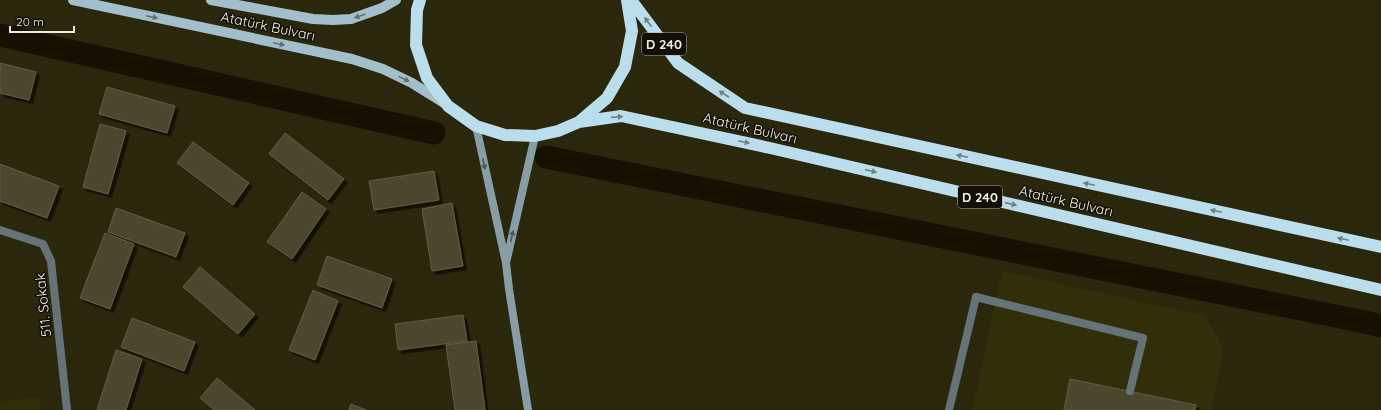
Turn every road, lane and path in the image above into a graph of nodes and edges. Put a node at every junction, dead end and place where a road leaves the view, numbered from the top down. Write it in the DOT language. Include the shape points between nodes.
graph roads {
  1 [pos="73,0"];
  2 [pos="211,0"];
  3 [pos="396,0"];
  4 [pos="420,0"];
  5 [pos="627,0"];
  6 [pos="631,0"];
  7 [pos="448,106"];
  8 [pos="579,122"];
  9 [pos="476,126"];
  10 [pos="535,136"];
  11 [pos="0,230"];
  12 [pos="1381,247"];
  13 [pos="506,263"];
  14 [pos="1381,290"];
  15 [pos="1130,391"];
  16 [pos="67,410"];
  17 [pos="528,410"];
  18 [pos="949,410"];
  1 -- 7 [label="main road, Atatürk Bulvarı, one-way" via="352,59 383,69 412,83"];
  3 -- 2 [label="main road, Atatürk Bulvarı, one-way" via="351,19 333,20 313,19"];
  4 -- 7 [label="highway, Atatürk Bulvarı" via="416,10 416,45 427,78"];
  5 -- 8 [label="highway, Atatürk Bulvarı" via="632,31 625,67 607,98"];
  12 -- 6 [label="highway, Atatürk Bulvarı / D 240, one-way" via="745,108 678,63"];
  7 -- 9 [label="highway, Atatürk Bulvarı"];
  8 -- 10 [label="highway, Atatürk Bulvarı" via="558,131"];
  8 -- 14 [label="highway, Atatürk Bulvarı / D 240, one-way" via="621,116 645,120"];
  9 -- 10 [label="highway, Atatürk Bulvarı" via="505,135"];
  9 -- 13 [label="main road, one-way"];
  13 -- 10 [label="main road, one-way"];
  11 -- 16 [label="street, 511. Sokak" via="42,244 51,261"];
  13 -- 17 [label="main road"];
  15 -- 18 [label="street" via="1143,338 976,297"];
}
